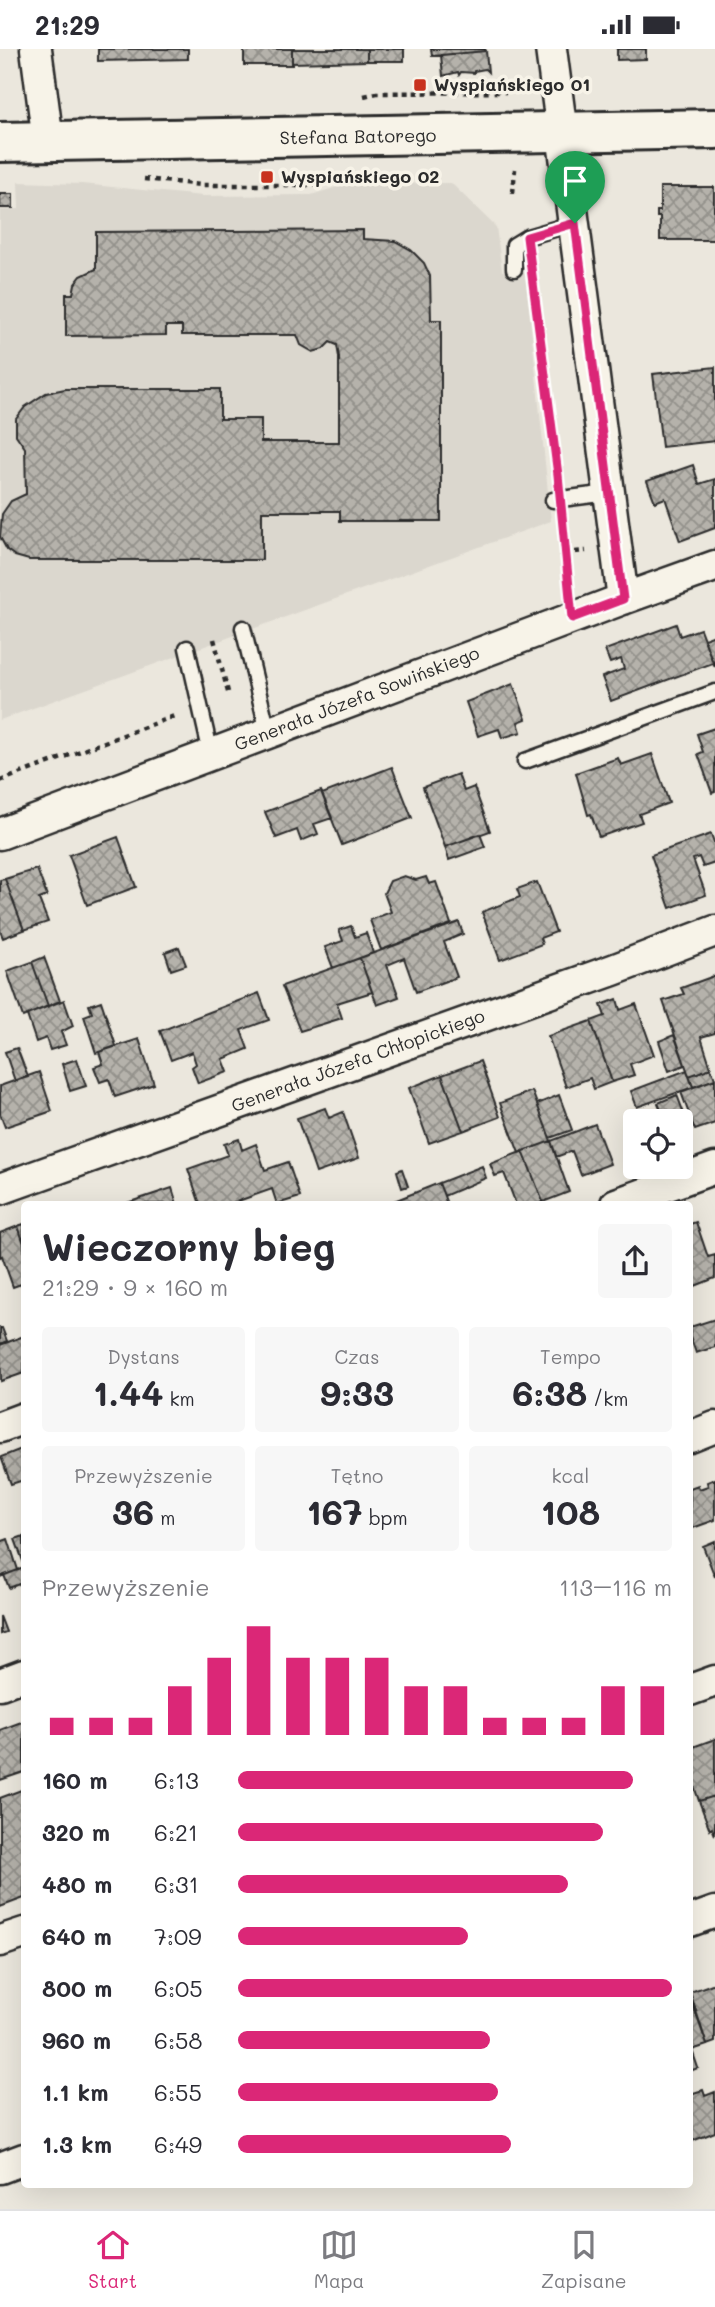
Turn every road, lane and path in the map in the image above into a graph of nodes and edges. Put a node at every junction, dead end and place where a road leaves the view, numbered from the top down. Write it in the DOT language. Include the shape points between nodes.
graph roads {
  1 [pos="36,49"];
  2 [pos="551,49"];
  3 [pos="557,89"];
  4 [pos="377,93"];
  5 [pos="715,129"];
  6 [pos="563,133"];
  7 [pos="48,141"];
  8 [pos="0,142"];
  9 [pos="575,223"];
  10 [pos="527,237"];
  11 [pos="514,269"];
  12 [pos="609,493"];
  13 [pos="557,499"];
  14 [pos="715,566"];
  15 [pos="623,599"];
  16 [pos="572,618"];
  17 [pos="243,628"];
  18 [pos="215,639"];
  19 [pos="187,648"];
  20 [pos="257,686"];
  21 [pos="715,692"];
  22 [pos="229,696"];
  23 [pos="200,706"];
  24 [pos="268,732"];
  25 [pos="211,754"];
  26 [pos="524,761"];
  27 [pos="0,781"];
  28 [pos="0,834"];
  29 [pos="715,931"];
  30 [pos="715,1168"];
  31 [pos="0,1189"];
  32 [pos="624,1201"];
  33 [pos="21,1419"];
  34 [pos="0,1427"];
  35 [pos="715,1427"];
  36 [pos="693,1436"];
  37 [pos="21,1676"];
  38 [pos="715,1681"];
  39 [pos="0,1684"];
  40 [pos="693,1689"];
  41 [pos="715,1912"];
  42 [pos="693,1920"];
  43 [pos="21,1934"];
  44 [pos="0,1941"];
  45 [pos="21,2160"];
  46 [pos="0,2168"];
  1 -- 7 [label="street"];
  2 -- 3 [label="street"];
  3 -- 4 [label="path"];
  3 -- 6 [label="street"];
  5 -- 6 [label="street, Stefana Batorego"];
  6 -- 7 [label="street, Stefana Batorego"];
  6 -- 9 [label="street"];
  7 -- 8 [label="street, Stefana Batorego"];
  9 -- 10 [label="lane"];
  9 -- 12 [label="street"];
  10 -- 11 [label="lane" via="514,245"];
  10 -- 13 [label="path"];
  12 -- 13 [label="lane"];
  12 -- 15 [label="street"];
  13 -- 16 [label="path"];
  14 -- 15 [label="street, Generała Józefa Sowińskiego"];
  15 -- 16 [label="street, Generała Józefa Sowińskiego"];
  16 -- 24 [label="street, Generała Józefa Sowińskiego"];
  17 -- 20 [label="lane"];
  18 -- 22 [label="path"];
  19 -- 23 [label="lane"];
  20 -- 22 [label="path"];
  20 -- 24 [label="lane"];
  21 -- 26 [label="lane"];
  22 -- 23 [label="path"];
  23 -- 25 [label="lane"];
  23 -- 27 [label="path"];
  24 -- 25 [label="street, Generała Józefa Sowińskiego"];
  25 -- 28 [label="street, Generała Józefa Sowińskiego"];
  29 -- 31 [label="street, Generała Józefa Chłopickiego"];
  30 -- 32 [label="street"];
  33 -- 34 [label="street"];
  35 -- 36 [label="street"];
  37 -- 39 [label="street"];
  38 -- 40 [label="street"];
  41 -- 42 [label="street"];
  43 -- 44 [label="street"];
  45 -- 46 [label="street"];
}
